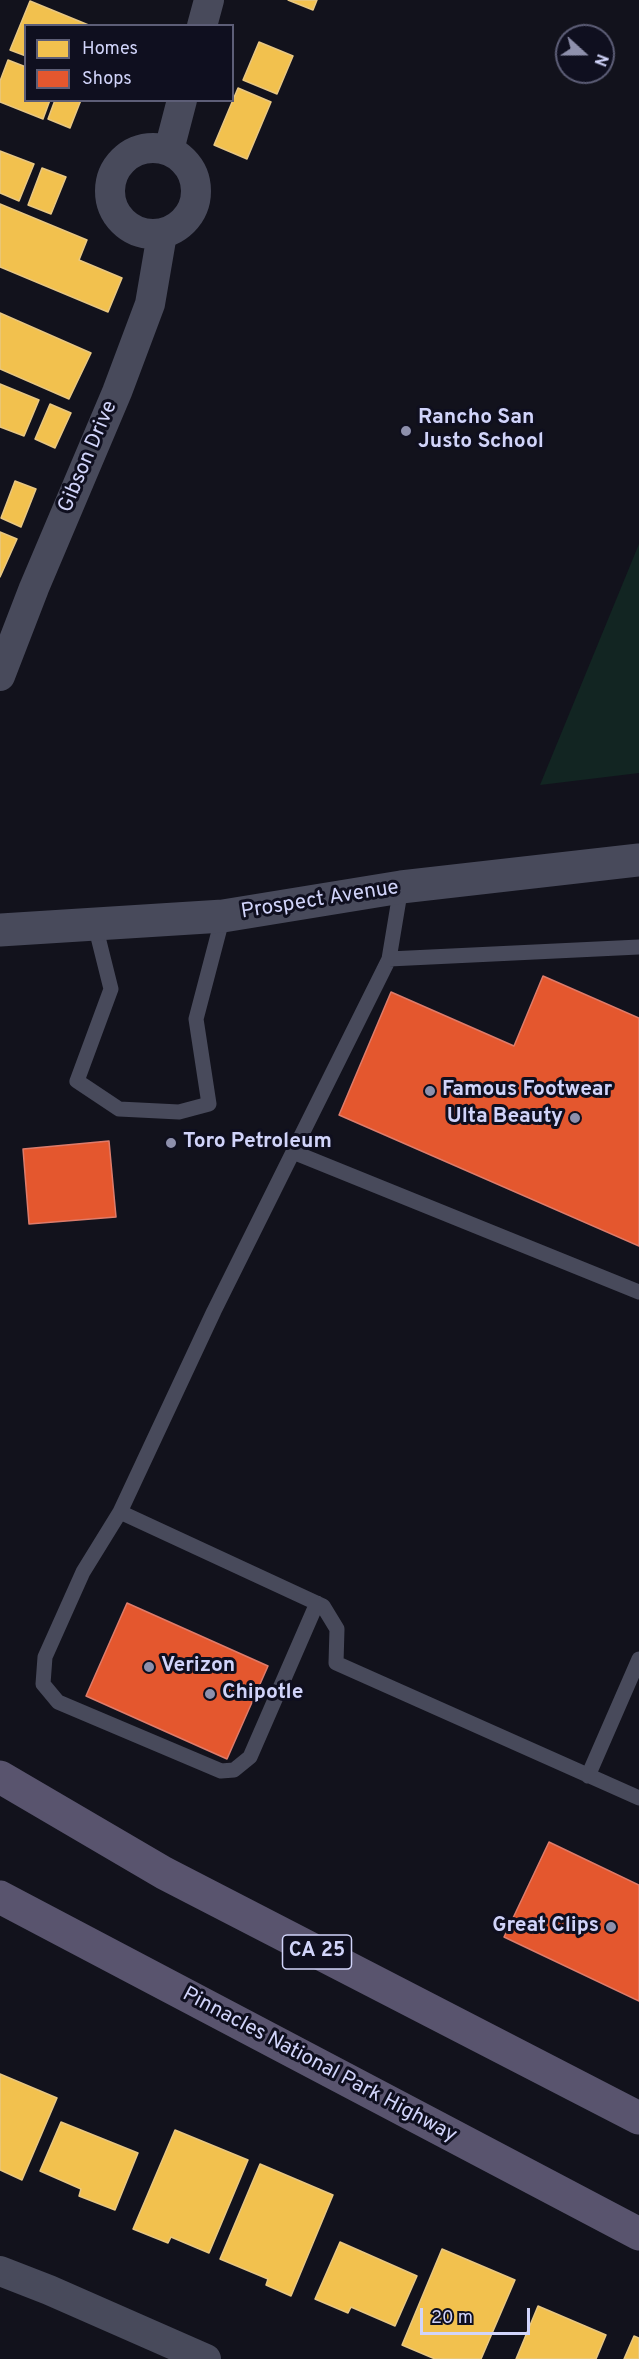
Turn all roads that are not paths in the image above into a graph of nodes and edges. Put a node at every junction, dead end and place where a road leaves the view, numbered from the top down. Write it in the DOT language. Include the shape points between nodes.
graph roads {
  1 [pos="209,0"];
  2 [pos="203,24"];
  3 [pos="181,102"];
  4 [pos="169,150"];
  5 [pos="162,234"];
  6 [pos="0,676"];
  7 [pos="639,860"];
  8 [pos="401,887"];
  9 [pos="223,916"];
  10 [pos="95,925"];
  11 [pos="0,930"];
  12 [pos="639,947"];
  13 [pos="389,959"];
  14 [pos="293,1152"];
  15 [pos="639,1292"];
  16 [pos="120,1512"];
  17 [pos="317,1603"];
  18 [pos="639,1659"];
  19 [pos="588,1776"];
  20 [pos="0,1777"];
  21 [pos="639,1798"];
  22 [pos="0,1896"];
  23 [pos="639,2118"];
  24 [pos="639,2234"];
  25 [pos="0,2271"];
  26 [pos="206,2359"];
  1 -- 2 [label="street"];
  3 -- 4 [label="street"];
  4 -- 5 [label="street" via="186,162 195,179 196,197 189,215 176,228"];
  4 -- 5 [label="street" via="143,148 126,156 115,169 109,186 111,205 122,223 141,233"];
  5 -- 6 [label="street, Gibson Drive" via="150,304"];
  7 -- 8 [label="street, Prospect Avenue"];
  8 -- 9 [label="street, Prospect Avenue"];
  8 -- 13 [label="lane"];
  9 -- 10 [label="street, Prospect Avenue"];
  9 -- 10 [label="lane" via="196,1020 209,1104 179,1112 119,1109 77,1081 111,989"];
  10 -- 11 [label="street, Prospect Avenue"];
  12 -- 13 [label="lane"];
  13 -- 14 [label="lane"];
  14 -- 15 [label="lane"];
  14 -- 16 [label="lane"];
  16 -- 17 [label="lane"];
  16 -- 17 [label="lane" via="83,1572 45,1657 44,1684 58,1702 221,1771 234,1770 250,1757"];
  17 -- 19 [label="lane" via="337,1629 336,1663"];
  18 -- 19 [label="lane"];
  19 -- 21 [label="lane"];
  20 -- 23 [label="main road, CA 25" via="164,1873"];
  22 -- 24 [label="main road, Pinnacles National Park Highway"];
  25 -- 26 [label="street"];
}
